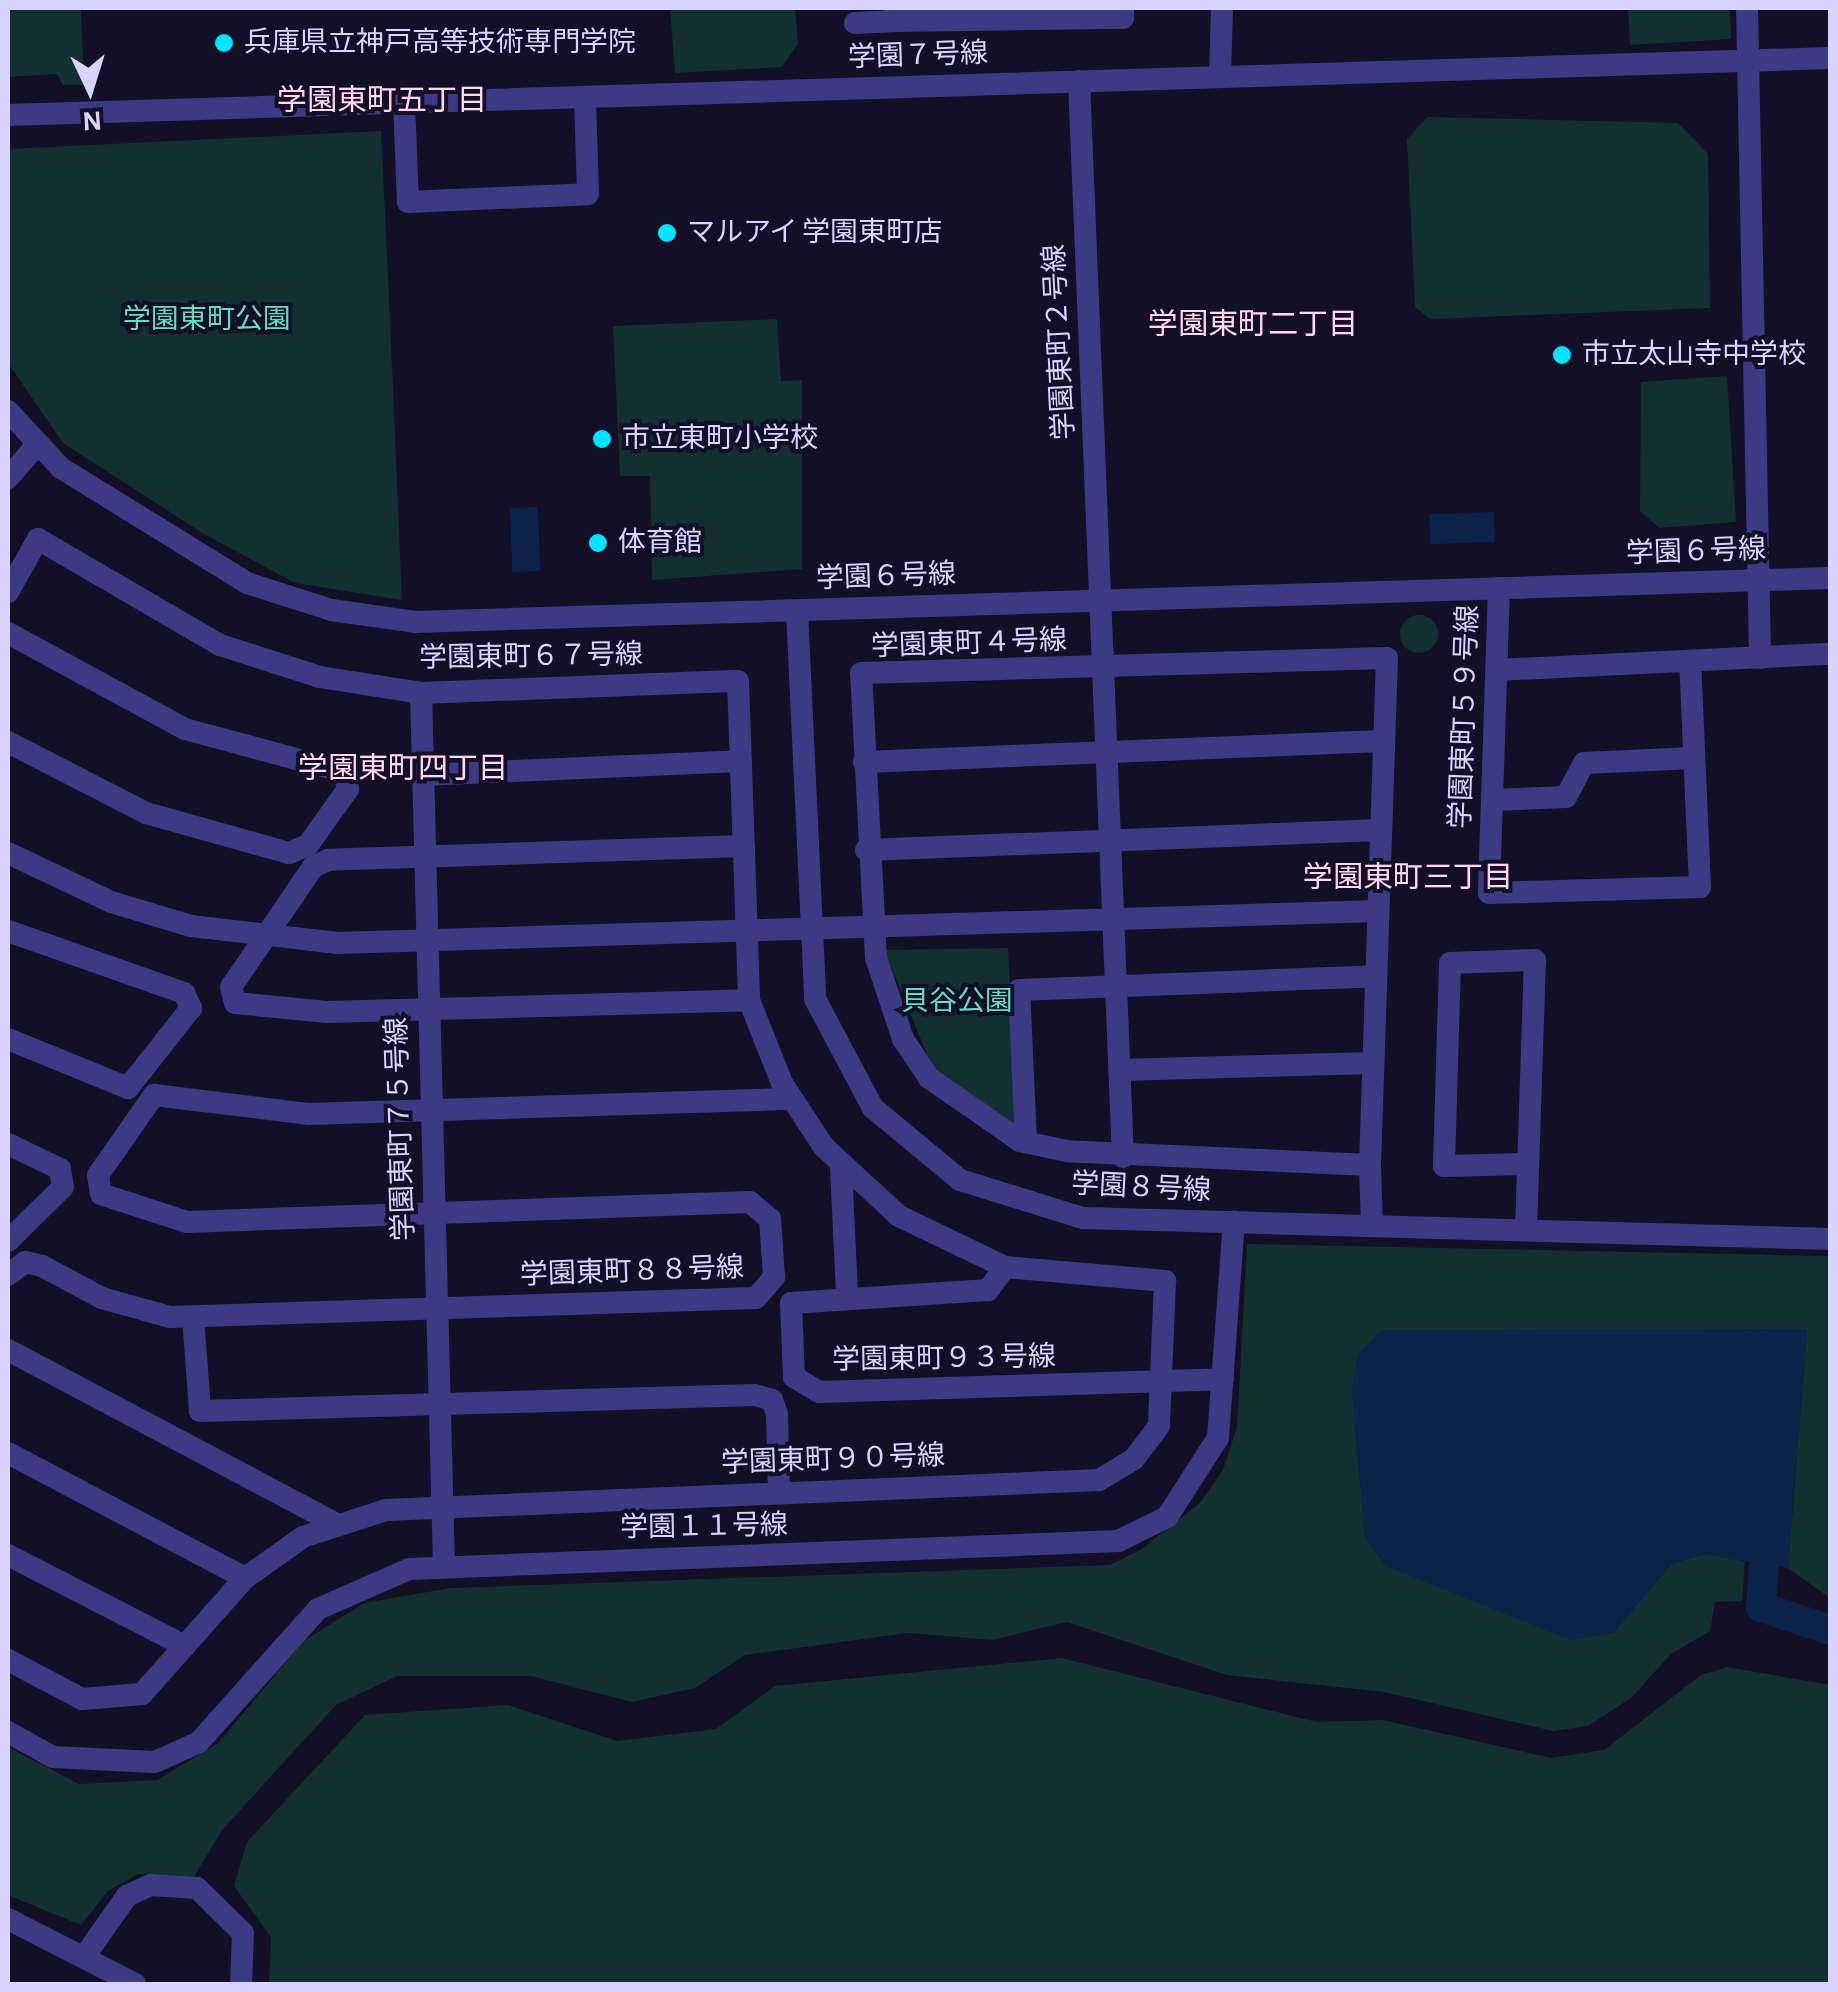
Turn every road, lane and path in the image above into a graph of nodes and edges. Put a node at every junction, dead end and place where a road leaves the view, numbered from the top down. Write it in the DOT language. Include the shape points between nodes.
graph roads {
  1 [pos="1123,8"];
  2 [pos="1222,8"];
  3 [pos="1747,8"];
  4 [pos="1048,13"];
  5 [pos="895,14"];
  6 [pos="977,14"];
  7 [pos="855,23"];
  8 [pos="1830,58"];
  9 [pos="1748,61"];
  10 [pos="1220,76"];
  11 [pos="1079,81"];
  12 [pos="585,98"];
  13 [pos="404,103"];
  14 [pos="8,115"];
  15 [pos="8,411"];
  16 [pos="34,447"];
  17 [pos="8,478"];
  18 [pos="1830,578"];
  19 [pos="1756,580"];
  20 [pos="1499,588"];
  21 [pos="8,592"];
  22 [pos="1102,600"];
  23 [pos="796,611"];
  24 [pos="8,633"];
  25 [pos="1830,654"];
  26 [pos="1760,658"];
  27 [pos="1690,662"];
  28 [pos="1106,669"];
  29 [pos="1497,670"];
  30 [pos="421,692"];
  31 [pos="1383,741"];
  32 [pos="8,742"];
  33 [pos="1108,753"];
  34 [pos="1694,758"];
  35 [pos="740,761"];
  36 [pos="864,762"];
  37 [pos="422,775"];
  38 [pos="1492,800"];
  39 [pos="1381,830"];
  40 [pos="1110,837"];
  41 [pos="744,846"];
  42 [pos="866,850"];
  43 [pos="8,853"];
  44 [pos="424,858"];
  45 [pos="1378,911"];
  46 [pos="1112,923"];
  47 [pos="871,928"];
  48 [pos="807,929"];
  49 [pos="8,930"];
  50 [pos="747,938"];
  51 [pos="262,939"];
  52 [pos="425,944"];
  53 [pos="1376,976"];
  54 [pos="1115,985"];
  55 [pos="749,1000"];
  56 [pos="428,1010"];
  57 [pos="8,1039"];
  58 [pos="1373,1063"];
  59 [pos="1119,1070"];
  60 [pos="790,1100"];
  61 [pos="431,1111"];
  62 [pos="1026,1142"];
  63 [pos="8,1144"];
  64 [pos="1123,1156"];
  65 [pos="1528,1164"];
  66 [pos="1370,1165"];
  67 [pos="842,1167"];
  68 [pos="434,1214"];
  69 [pos="1234,1222"];
  70 [pos="1372,1226"];
  71 [pos="1526,1230"];
  72 [pos="1830,1239"];
  73 [pos="8,1241"];
  74 [pos="1005,1267"];
  75 [pos="8,1275"];
  76 [pos="847,1296"];
  77 [pos="437,1309"];
  78 [pos="193,1316"];
  79 [pos="8,1350"];
  80 [pos="1223,1380"];
  81 [pos="1165,1383"];
  82 [pos="440,1404"];
  83 [pos="8,1453"];
  84 [pos="780,1492"];
  85 [pos="443,1505"];
  86 [pos="335,1523"];
  87 [pos="8,1556"];
  88 [pos="444,1563"];
  89 [pos="245,1578"];
  90 [pos="185,1646"];
  91 [pos="8,1660"];
  92 [pos="8,1732"];
  93 [pos="8,1918"];
  94 [pos="84,1958"];
  95 [pos="135,1984"];
  96 [pos="241,1984"];
  1 -- 4 [label="street" via="1123,18"];
  2 -- 10 [label="street"];
  3 -- 9 [label="street"];
  4 -- 6 [label="street"];
  5 -- 6 [label="street"];
  5 -- 7 [label="street"];
  8 -- 9 [label="street, 学園７号線"];
  9 -- 10 [label="street, 学園７号線"];
  9 -- 19 [label="street"];
  10 -- 11 [label="street, 学園７号線"];
  11 -- 12 [label="street, 学園７号線"];
  11 -- 22 [label="street, 学園東町２号線"];
  12 -- 13 [label="street, 学園７号線"];
  12 -- 13 [label="street" via="588,194 408,202"];
  13 -- 14 [label="street, 学園７号線"];
  15 -- 16 [label="street, 学園６号線"];
  16 -- 17 [label="street"];
  16 -- 23 [label="street, 学園６号線" via="246,583 331,610 415,622"];
  18 -- 19 [label="street, 学園６号線"];
  19 -- 20 [label="street, 学園６号線"];
  19 -- 26 [label="street"];
  20 -- 22 [label="street, 学園６号線"];
  20 -- 29 [label="street, 学園東町５９号線"];
  21 -- 30 [label="street, 学園東町６７号線" via="38,540 220,646 320,677"];
  22 -- 23 [label="street, 学園６号線"];
  22 -- 28 [label="street, 学園東町２号線"];
  23 -- 48 [label="street, 学園８号線"];
  24 -- 32 [label="street" via="185,729 344,772 348,789 308,844 290,853 146,813"];
  25 -- 26 [label="street"];
  26 -- 27 [label="street"];
  27 -- 29 [label="street"];
  27 -- 34 [label="street, 学園東町５９号線"];
  28 -- 31 [label="street, 学園東町４号線" via="1387,658"];
  28 -- 33 [label="street, 学園東町２号線"];
  28 -- 36 [label="street, 学園東町４号線" via="861,672"];
  29 -- 38 [label="street, 学園東町５９号線"];
  30 -- 35 [label="street, 学園東町６７号線" via="738,682"];
  30 -- 37 [label="street, 学園東町７５号線"];
  31 -- 33 [label="street"];
  31 -- 39 [label="street, 学園東町４号線"];
  33 -- 36 [label="street"];
  33 -- 40 [label="street, 学園東町２号線"];
  34 -- 38 [label="street" via="1584,763 1566,797"];
  34 -- 38 [label="street, 学園東町５９号線" via="1700,887 1489,893"];
  35 -- 37 [label="street"];
  35 -- 41 [label="street, 学園東町６７号線"];
  36 -- 42 [label="street, 学園東町４号線"];
  37 -- 44 [label="street, 学園東町７５号線"];
  39 -- 40 [label="street"];
  39 -- 45 [label="street, 学園東町４号線"];
  40 -- 42 [label="street"];
  40 -- 46 [label="street, 学園東町２号線"];
  41 -- 44 [label="street"];
  41 -- 50 [label="street, 学園東町６７号線"];
  42 -- 47 [label="street, 学園東町４号線"];
  43 -- 51 [label="street" via="112,902"];
  44 -- 51 [label="street" via="312,867"];
  44 -- 52 [label="street, 学園東町７５号線"];
  45 -- 46 [label="street"];
  45 -- 53 [label="street, 学園東町４号線"];
  46 -- 47 [label="street"];
  46 -- 54 [label="street, 学園東町２号線"];
  47 -- 48 [label="street"];
  47 -- 62 [label="street, 学園東町４号線" via="888,1002 929,1078"];
  48 -- 50 [label="street"];
  48 -- 69 [label="street, 学園８号線" via="816,999 836,1050 915,1150 1031,1209"];
  49 -- 57 [label="street" via="184,992 191,1008 128,1088"];
  50 -- 52 [label="street"];
  50 -- 55 [label="street, 学園東町６７号線"];
  51 -- 52 [label="street"];
  51 -- 56 [label="street" via="230,986 235,1003"];
  52 -- 56 [label="street, 学園東町７５号線"];
  53 -- 54 [label="street"];
  53 -- 58 [label="street, 学園東町４号線"];
  54 -- 59 [label="street, 学園東町２号線"];
  54 -- 62 [label="street" via="1020,990"];
  55 -- 56 [label="street"];
  55 -- 60 [label="street"];
  56 -- 61 [label="street, 学園東町７５号線"];
  58 -- 59 [label="street"];
  58 -- 66 [label="street, 学園東町４号線"];
  59 -- 64 [label="street, 学園東町２号線"];
  60 -- 61 [label="street"];
  60 -- 67 [label="street"];
  61 -- 68 [label="street, 学園東町７５号線"];
  61 -- 68 [label="street, 学園東町８８号線" via="213,1108 154,1095 98,1175 100,1194 187,1222"];
  62 -- 64 [label="street, 学園東町４号線"];
  63 -- 73 [label="street" via="60,1169 63,1187"];
  64 -- 66 [label="street, 学園東町４号線"];
  65 -- 65 [label="street" via="1534,960 1450,963 1444,1166"];
  65 -- 71 [label="street"];
  66 -- 70 [label="street, 学園東町４号線"];
  67 -- 74 [label="street" via="899,1216"];
  67 -- 76 [label="street"];
  68 -- 77 [label="street, 学園東町７５号線"];
  68 -- 77 [label="street, 学園東町８８号線" via="750,1202 770,1219 774,1278 756,1298"];
  69 -- 70 [label="street, 学園８号線"];
  69 -- 80 [label="street, 学園１１号線"];
  70 -- 71 [label="street, 学園８号線"];
  71 -- 72 [label="street, 学園８号線"];
  74 -- 76 [label="street, 学園東町９３号線" via="988,1290"];
  74 -- 81 [label="street, 学園東町９０号線" via="1165,1281"];
  75 -- 78 [label="street, 学園東町８８号線" via="25,1262 138,1311"];
  76 -- 81 [label="street, 学園東町９３号線" via="791,1303 802,1388"];
  77 -- 78 [label="street, 学園東町８８号線"];
  77 -- 82 [label="street, 学園東町７５号線"];
  78 -- 82 [label="street" via="200,1412"];
  79 -- 86 [label="street"];
  80 -- 81 [label="street, 学園東町９３号線"];
  80 -- 88 [label="street, 学園１１号線" via="1218,1438 1199,1479 1167,1517 1118,1541"];
  81 -- 84 [label="street, 学園東町９０号線" via="1147,1445 1099,1480"];
  82 -- 84 [label="street" via="755,1395 772,1400 776,1414"];
  82 -- 85 [label="street, 学園東町７５号線"];
  83 -- 89 [label="street"];
  84 -- 85 [label="street, 学園東町９０号線"];
  85 -- 86 [label="street, 学園東町９０号線"];
  85 -- 88 [label="street, 学園東町７５号線"];
  86 -- 89 [label="street"];
  87 -- 90 [label="street"];
  88 -- 92 [label="street, 学園１１号線" via="356,1586 318,1609 200,1742 155,1762 52,1756"];
  89 -- 90 [label="street"];
  90 -- 91 [label="street" via="142,1694 112,1702 82,1699"];
  93 -- 94 [label="street"];
  94 -- 95 [label="street"];
  94 -- 96 [label="street" via="126,1896 151,1885 197,1888 243,1934"];
}
